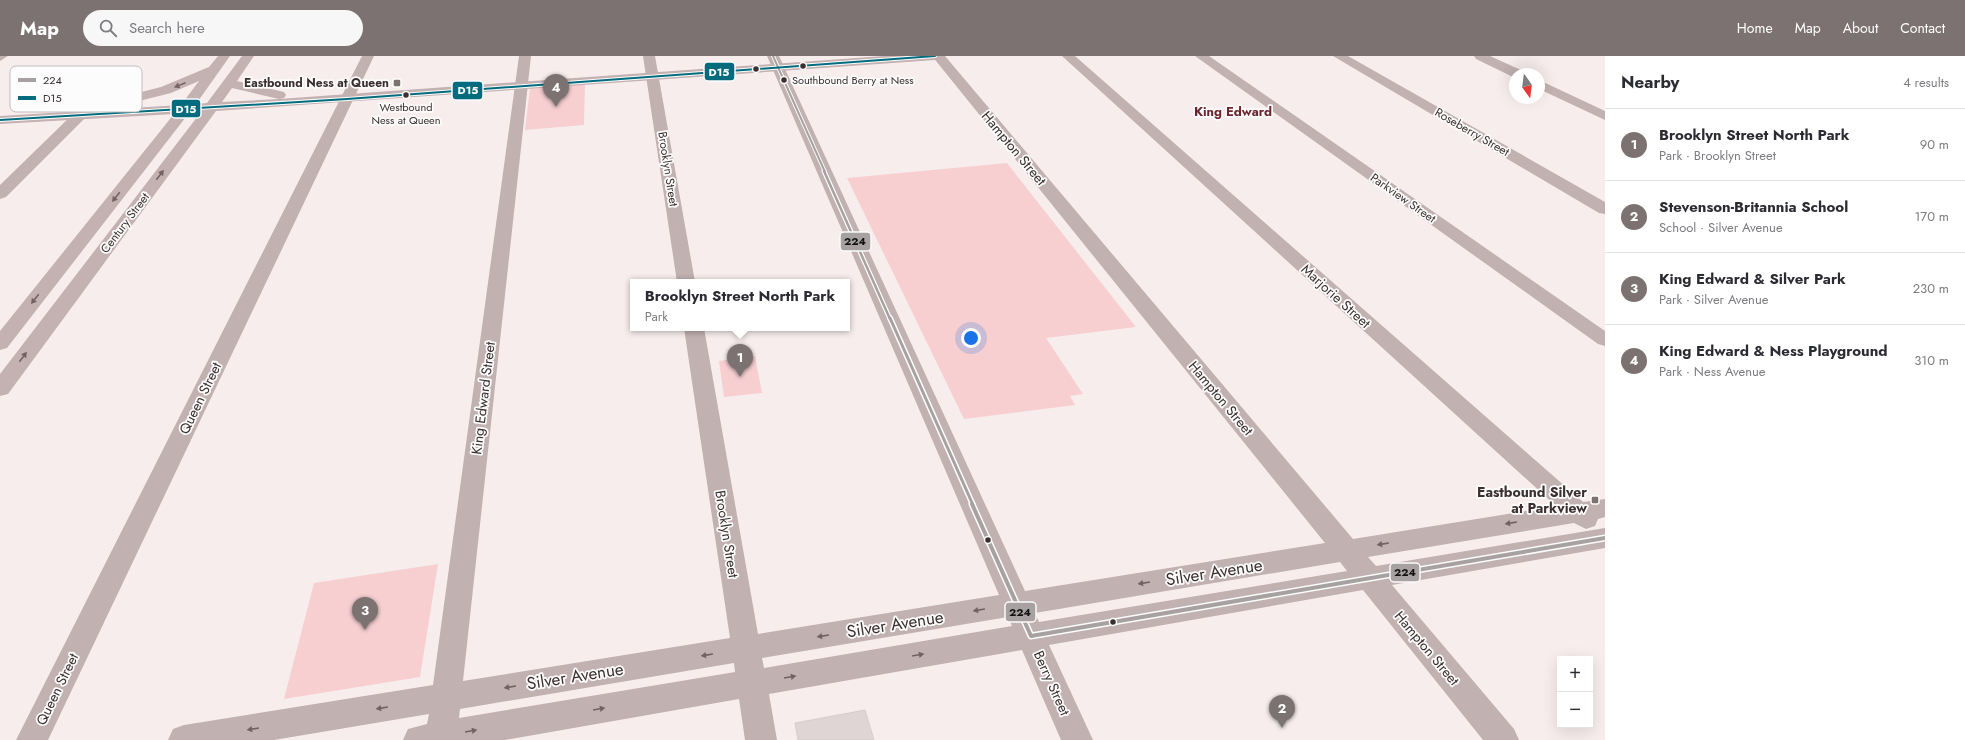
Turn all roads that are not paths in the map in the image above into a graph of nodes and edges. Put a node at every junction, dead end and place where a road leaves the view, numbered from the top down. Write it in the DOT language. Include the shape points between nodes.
graph roads {
  1 [pos="224,56"];
  2 [pos="248,56"];
  3 [pos="368,56"];
  4 [pos="525,56"];
  5 [pos="863,56"];
  6 [pos="937,56"];
  7 [pos="1068,56"];
  8 [pos="1201,56"];
  9 [pos="1339,56"];
  10 [pos="1480,56"];
  11 [pos="775,62"];
  12 [pos="216,68"];
  13 [pos="651,68"];
  14 [pos="1509,70"];
  15 [pos="230,82"];
  16 [pos="522,82"];
  17 [pos="1545,87"];
  18 [pos="278,95"];
  19 [pos="349,95"];
  20 [pos="142,96"];
  21 [pos="214,103"];
  22 [pos="142,104"];
  23 [pos="188,105"];
  24 [pos="250,106"];
  25 [pos="10,109"];
  26 [pos="0,110"];
  27 [pos="142,111"];
  28 [pos="131,112"];
  29 [pos="123,113"];
  30 [pos="80,116"];
  31 [pos="1605,116"];
  32 [pos="0,120"];
  33 [pos="196,128"];
  34 [pos="166,134"];
  35 [pos="0,194"];
  36 [pos="1605,209"];
  37 [pos="686,279"];
  38 [pos="694,331"];
  39 [pos="1605,340"];
  40 [pos="0,344"];
  41 [pos="0,389"];
  42 [pos="1605,508"];
  43 [pos="1579,512"];
  44 [pos="1605,536"];
  45 [pos="1346,550"];
  46 [pos="1369,578"];
  47 [pos="1017,604"];
  48 [pos="1031,636"];
  49 [pos="746,648"];
  50 [pos="751,683"];
  51 [pos="446,697"];
  52 [pos="434,739"];
  53 [pos="32,740"];
  54 [pos="184,740"];
  55 [pos="760,740"];
  56 [pos="1077,740"];
  57 [pos="1503,740"];
  1 -- 12 [label="main road, Century Street"];
  2 -- 15 [label="main road, Century Street"];
  3 -- 19 [label="street, Queen Street"];
  4 -- 16 [label="street, King Edward Street"];
  5 -- 11 [label="main road"];
  6 -- 11 [label="main road"];
  6 -- 45 [label="street, Hampton Street"];
  7 -- 43 [label="street, Marjorie Street"];
  8 -- 39 [label="street, Parkview Street"];
  9 -- 36 [label="street, Roseberry Street"];
  10 -- 14 [label="street"];
  11 -- 13 [label="main road"];
  11 -- 47 [label="street, Berry Street"];
  12 -- 20 [label="main road, one-way" via="166,90"];
  12 -- 23 [label="main road, Century Street"];
  13 -- 16 [label="main road"];
  13 -- 37 [label="street, Brooklyn Street"];
  15 -- 18 [label="main road"];
  15 -- 21 [label="main road, Century Street"];
  16 -- 19 [label="main road"];
  16 -- 51 [label="street, King Edward Street"];
  17 -- 31 [label="street"];
  18 -- 19 [label="main road"];
  18 -- 21 [label="main road"];
  19 -- 24 [label="main road"];
  19 -- 53 [label="street, Queen Street"];
  21 -- 23 [label="main road"];
  21 -- 24 [label="main road"];
  21 -- 33 [label="main road, Century Street"];
  22 -- 23 [label="main road"];
  23 -- 27 [label="main road"];
  23 -- 34 [label="main road, Century Street"];
  24 -- 33 [label="main road" via="213,118"];
  25 -- 26 [label="main road"];
  28 -- 29 [label="main road"];
  29 -- 30 [label="main road"];
  29 -- 34 [label="main road" via="154,117 164,121"];
  30 -- 32 [label="main road"];
  30 -- 35 [label="street"];
  41 -- 33 [label="main road, Century Street, one-way"];
  34 -- 40 [label="main road, Century Street, one-way"];
  38 -- 49 [label="street, Brooklyn Street"];
  42 -- 43 [label="street, Silver Avenue"];
  43 -- 44 [label="street, Marjorie Street"];
  43 -- 45 [label="street, Silver Avenue, one-way"];
  44 -- 46 [label="street"];
  45 -- 46 [label="street, Hampton Street"];
  45 -- 47 [label="street, Silver Avenue, one-way"];
  46 -- 48 [label="street"];
  46 -- 57 [label="street, Hampton Street"];
  47 -- 48 [label="street, Berry Street"];
  47 -- 49 [label="street, Silver Avenue, one-way"];
  50 -- 48 [label="street, one-way"];
  48 -- 56 [label="street, Berry Street"];
  49 -- 50 [label="street, Brooklyn Street"];
  49 -- 51 [label="street, Silver Avenue, one-way"];
  52 -- 50 [label="street, one-way"];
  50 -- 55 [label="street, Brooklyn Street"];
  51 -- 52 [label="street, King Edward Street"];
  51 -- 54 [label="street, Silver Avenue, one-way"];
}
